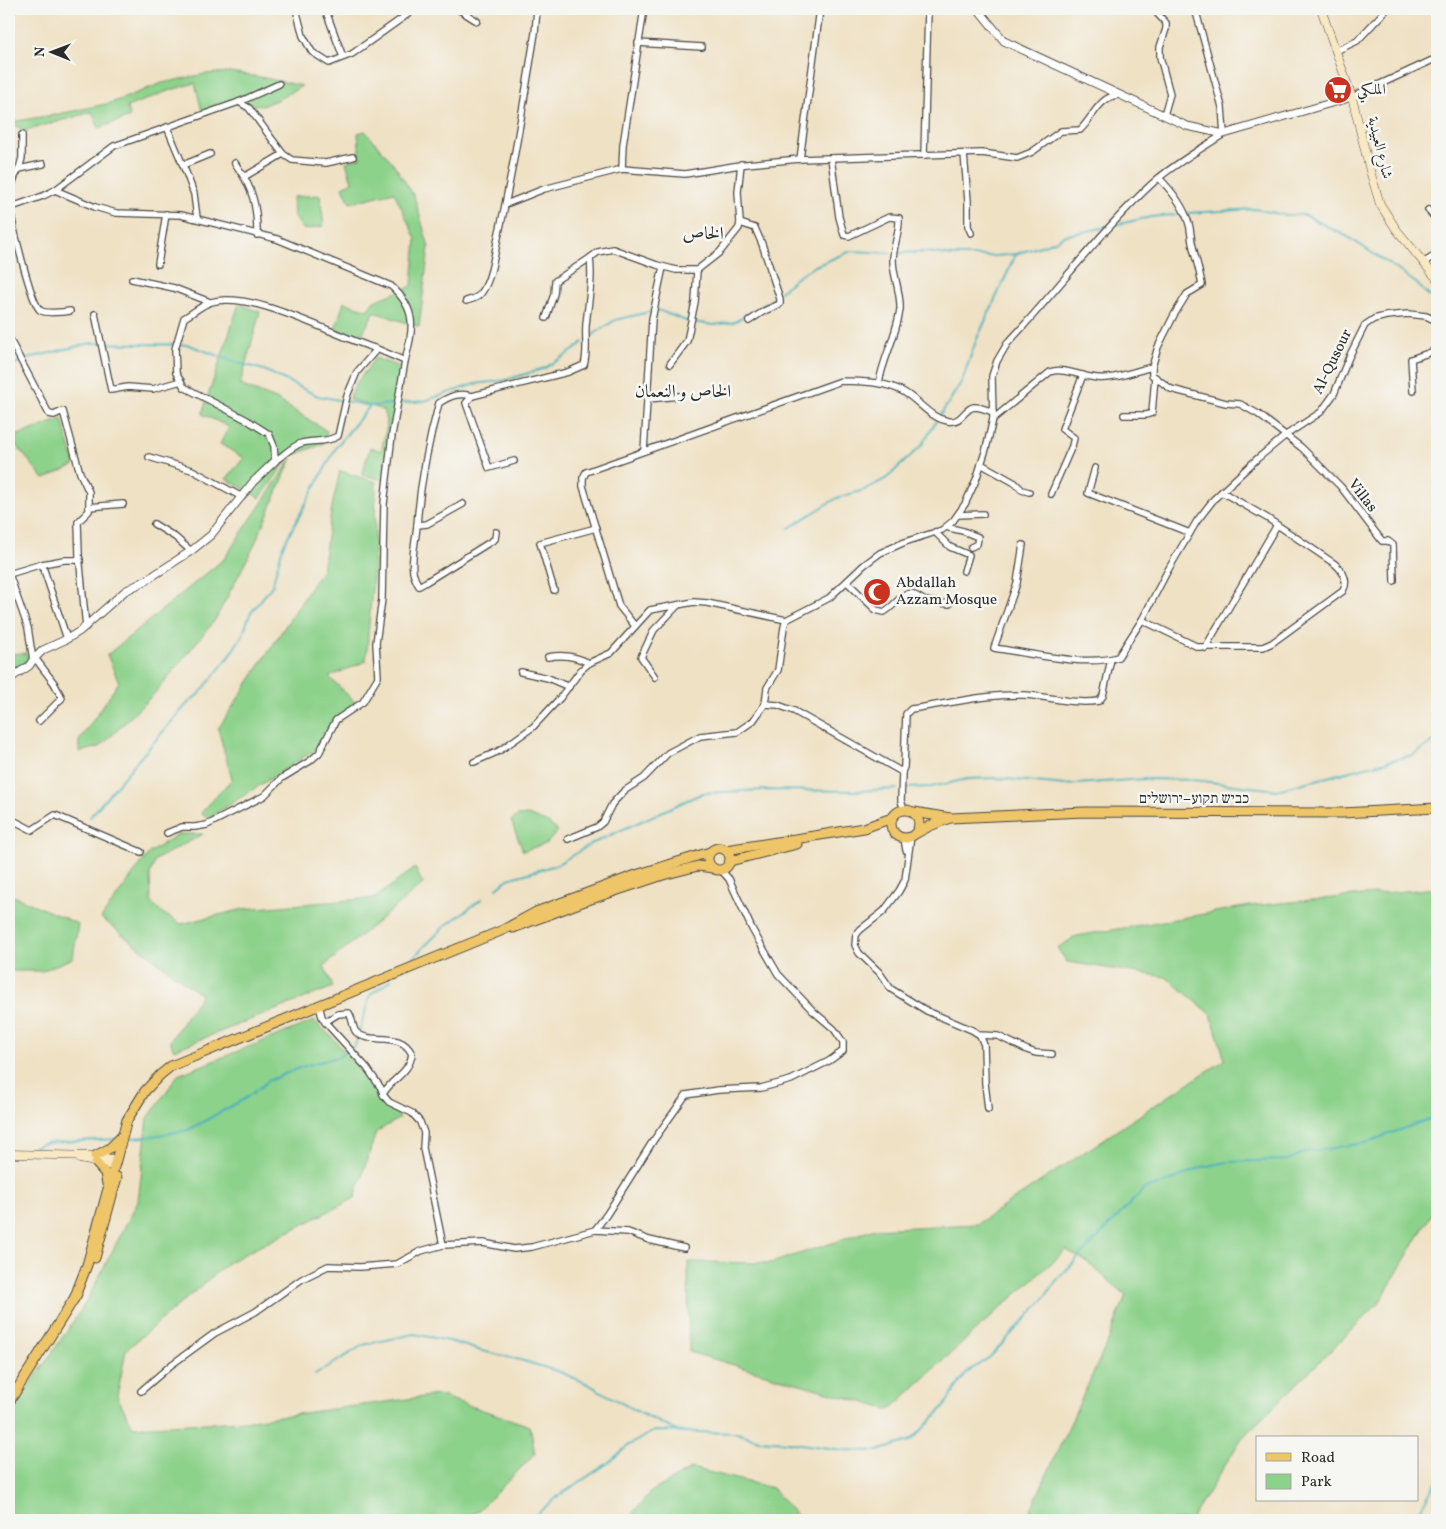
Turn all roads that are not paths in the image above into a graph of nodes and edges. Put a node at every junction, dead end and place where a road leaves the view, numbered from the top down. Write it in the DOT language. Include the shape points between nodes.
graph roads {
  1 [pos="296,9"];
  2 [pos="325,9"];
  3 [pos="415,9"];
  4 [pos="458,9"];
  5 [pos="536,9"];
  6 [pos="644,9"];
  7 [pos="820,9"];
  8 [pos="928,9"];
  9 [pos="978,9"];
  10 [pos="1153,9"];
  11 [pos="1321,9"];
  12 [pos="1387,9"];
  13 [pos="1196,12"];
  14 [pos="477,20"];
  15 [pos="638,43"];
  16 [pos="702,48"];
  17 [pos="1336,51"];
  18 [pos="343,57"];
  19 [pos="1437,58"];
  20 [pos="279,84"];
  21 [pos="1119,95"];
  22 [pos="1352,96"];
  23 [pos="239,102"];
  24 [pos="1164,115"];
  25 [pos="167,127"];
  26 [pos="1224,134"];
  27 [pos="22,136"];
  28 [pos="210,154"];
  29 [pos="283,154"];
  30 [pos="964,154"];
  31 [pos="924,155"];
  32 [pos="353,157"];
  33 [pos="832,158"];
  34 [pos="800,159"];
  35 [pos="234,163"];
  36 [pos="43,164"];
  37 [pos="741,164"];
  38 [pos="183,165"];
  39 [pos="19,168"];
  40 [pos="622,169"];
  41 [pos="244,176"];
  42 [pos="1159,178"];
  43 [pos="55,190"];
  44 [pos="506,204"];
  45 [pos="9,207"];
  46 [pos="1428,210"];
  47 [pos="166,214"];
  48 [pos="1437,217"];
  49 [pos="197,218"];
  50 [pos="740,223"];
  51 [pos="971,233"];
  52 [pos="257,235"];
  53 [pos="1437,254"];
  54 [pos="590,258"];
  55 [pos="1423,263"];
  56 [pos="158,264"];
  57 [pos="663,267"];
  58 [pos="697,270"];
  59 [pos="132,279"];
  60 [pos="1437,279"];
  61 [pos="466,301"];
  62 [pos="210,302"];
  63 [pos="70,311"];
  64 [pos="95,314"];
  65 [pos="546,318"];
  66 [pos="749,321"];
  67 [pos="1437,321"];
  68 [pos="9,338"];
  69 [pos="377,349"];
  70 [pos="1437,350"];
  71 [pos="405,361"];
  72 [pos="670,364"];
  73 [pos="1152,367"];
  74 [pos="1083,376"];
  75 [pos="1155,377"];
  76 [pos="180,381"];
  77 [pos="880,383"];
  78 [pos="1413,391"];
  79 [pos="472,396"];
  80 [pos="680,396"];
  81 [pos="648,399"];
  82 [pos="993,415"];
  83 [pos="1124,415"];
  84 [pos="1286,436"];
  85 [pos="644,452"];
  86 [pos="149,457"];
  87 [pos="514,461"];
  88 [pos="275,462"];
  89 [pos="981,464"];
  90 [pos="1095,468"];
  91 [pos="1029,492"];
  92 [pos="1222,492"];
  93 [pos="1051,494"];
  94 [pos="242,497"];
  95 [pos="123,504"];
  96 [pos="462,504"];
  97 [pos="89,507"];
  98 [pos="983,514"];
  99 [pos="958,515"];
  100 [pos="154,524"];
  101 [pos="1277,525"];
  102 [pos="417,526"];
  103 [pos="946,527"];
  104 [pos="596,528"];
  105 [pos="496,532"];
  106 [pos="935,532"];
  107 [pos="1190,533"];
  108 [pos="1023,545"];
  109 [pos="971,547"];
  110 [pos="191,551"];
  111 [pos="80,560"];
  112 [pos="42,564"];
  113 [pos="964,570"];
  114 [pos="9,574"];
  115 [pos="1394,581"];
  116 [pos="847,582"];
  117 [pos="554,590"];
  118 [pos="949,604"];
  119 [pos="678,605"];
  120 [pos="786,620"];
  121 [pos="1142,620"];
  122 [pos="86,626"];
  123 [pos="635,626"];
  124 [pos="67,639"];
  125 [pos="1205,648"];
  126 [pos="548,657"];
  127 [pos="34,659"];
  128 [pos="1110,659"];
  129 [pos="590,663"];
  130 [pos="521,672"];
  131 [pos="655,677"];
  132 [pos="9,679"];
  133 [pos="569,686"];
  134 [pos="765,704"];
  135 [pos="39,721"];
  136 [pos="474,762"];
  137 [pos="902,772"];
  138 [pos="1437,808"];
  139 [pos="904,809"];
  140 [pos="914,812"];
  141 [pos="9,818"];
  142 [pos="892,818"];
  143 [pos="950,818"];
  144 [pos="864,828"];
  145 [pos="845,831"];
  146 [pos="893,831"];
  147 [pos="167,833"];
  148 [pos="910,836"];
  149 [pos="568,839"];
  150 [pos="726,850"];
  151 [pos="141,852"];
  152 [pos="710,852"];
  153 [pos="730,861"];
  154 [pos="717,869"];
  155 [pos="638,879"];
  156 [pos="319,1005"];
  157 [pos="325,1022"];
  158 [pos="980,1035"];
  159 [pos="1052,1054"];
  160 [pos="383,1094"];
  161 [pos="140,1100"];
  162 [pos="988,1109"];
  163 [pos="124,1132"];
  164 [pos="9,1154"];
  165 [pos="95,1160"];
  166 [pos="117,1163"];
  167 [pos="108,1186"];
  168 [pos="595,1230"];
  169 [pos="443,1245"];
  170 [pos="684,1248"];
  171 [pos="74,1299"];
  172 [pos="141,1391"];
  173 [pos="9,1402"];
  1 -- 18 [label="street" via="312,52 330,63"];
  2 -- 18 [label="street"];
  3 -- 18 [label="street"];
  4 -- 14 [label="street"];
  5 -- 44 [label="street" via="535,33"];
  6 -- 15 [label="street"];
  7 -- 34 [label="street"];
  8 -- 31 [label="street"];
  9 -- 21 [label="street" via="1004,42"];
  10 -- 24 [label="street" via="1166,24 1160,57 1170,94"];
  11 -- 17 [label="main road, شارع العبيدية"];
  12 -- 17 [label="street" via="1357,41"];
  13 -- 26 [label="street" via="1222,107"];
  15 -- 16 [label="street"];
  15 -- 40 [label="street"];
  17 -- 22 [label="main road, شارع العبيدية"];
  19 -- 22 [label="street"];
  20 -- 23 [label="street"];
  21 -- 24 [label="street"];
  21 -- 30 [label="street" via="1105,99 1080,130 1062,131 1025,156"];
  22 -- 26 [label="street"];
  22 -- 55 [label="main road, شارع العبيدية" via="1380,204"];
  23 -- 25 [label="street"];
  23 -- 29 [label="street" via="249,108"];
  24 -- 26 [label="street" via="1187,126"];
  25 -- 38 [label="street"];
  25 -- 43 [label="street" via="114,146"];
  26 -- 42 [label="street"];
  27 -- 39 [label="street"];
  28 -- 38 [label="street"];
  29 -- 32 [label="street" via="292,160 326,162"];
  29 -- 41 [label="street"];
  30 -- 31 [label="street"];
  30 -- 51 [label="street"];
  31 -- 33 [label="street"];
  33 -- 34 [label="street"];
  33 -- 77 [label="street" via="844,235 849,236 889,217 898,218 893,258 900,309"];
  34 -- 37 [label="street"];
  35 -- 41 [label="street"];
  36 -- 39 [label="street"];
  37 -- 40 [label="street" via="685,174"];
  37 -- 50 [label="street" via="738,192"];
  38 -- 49 [label="street" via="194,194"];
  39 -- 45 [label="street" via="11,186"];
  40 -- 44 [label="street" via="544,189"];
  41 -- 52 [label="street" via="257,211"];
  42 -- 73 [label="street" via="1182,207 1202,285 1187,294 1174,315"];
  42 -- 82 [label="street" via="1117,220 1007,344 992,376"];
  43 -- 45 [label="street"];
  43 -- 47 [label="street" via="116,213"];
  44 -- 61 [label="street" via="486,285 481,295"];
  45 -- 63 [label="street" via="33,299 39,310 44,313"];
  46 -- 48 [label="street"];
  47 -- 49 [label="street"];
  47 -- 56 [label="street"];
  49 -- 52 [label="street"];
  50 -- 58 [label="street" via="720,252"];
  50 -- 66 [label="street" via="755,228 780,299 780,304"];
  52 -- 71 [label="street" via="278,239 396,290 410,309 412,323"];
  53 -- 55 [label="street"];
  54 -- 57 [label="street" via="613,249"];
  54 -- 65 [label="street" via="555,282"];
  54 -- 79 [label="street" via="592,272 584,365"];
  55 -- 60 [label="main road, شارع العبيدية"];
  57 -- 58 [label="street"];
  57 -- 81 [label="street" via="652,319"];
  58 -- 72 [label="street" via="687,341"];
  59 -- 62 [label="street" via="174,288"];
  62 -- 69 [label="street" via="226,300 257,304"];
  62 -- 76 [label="street" via="184,318 175,349 176,373"];
  64 -- 76 [label="street" via="111,390 128,387 153,389"];
  67 -- 84 [label="street, Al-Qusour" via="1408,314 1374,319 1365,325 1334,394 1321,412"];
  68 -- 97 [label="street" via="49,414 63,412 80,473 89,492"];
  69 -- 71 [label="street"];
  69 -- 88 [label="street" via="357,372 347,396 338,436 330,441 303,443"];
  70 -- 78 [label="street" via="1412,360"];
  71 -- 147 [label="street" via="384,504 382,599 376,643 378,677 363,702 336,720 319,753 282,778 264,796 207,825 182,827"];
  73 -- 74 [label="street" via="1111,377"];
  73 -- 75 [label="street"];
  74 -- 82 [label="street" via="1050,372"];
  74 -- 93 [label="street" via="1062,429 1074,438 1072,446"];
  75 -- 83 [label="street" via="1152,413"];
  75 -- 84 [label="street" via="1171,389 1240,404"];
  76 -- 88 [label="street" via="184,387 269,434"];
  77 -- 82 [label="street" via="903,392 946,421 957,420 975,407"];
  77 -- 85 [label="street" via="841,381"];
  79 -- 87 [label="street" via="466,403 489,468"];
  79 -- 102 [label="street" via="464,393 439,403"];
  80 -- 81 [label="street"];
  81 -- 85 [label="street"];
  82 -- 89 [label="street"];
  84 -- 92 [label="street"];
  84 -- 115 [label="street, Villas" via="1341,487 1375,534 1393,545"];
  85 -- 104 [label="street" via="584,474 583,486"];
  86 -- 94 [label="street" via="192,470"];
  88 -- 94 [label="street"];
  89 -- 91 [label="street"];
  89 -- 99 [label="street"];
  90 -- 107 [label="street" via="1088,494"];
  92 -- 101 [label="street"];
  92 -- 107 [label="street"];
  94 -- 110 [label="street" via="211,535"];
  95 -- 97 [label="street"];
  96 -- 102 [label="street" via="428,524"];
  97 -- 111 [label="street" via="78,522"];
  98 -- 99 [label="street"];
  99 -- 103 [label="street"];
  100 -- 110 [label="street" via="175,536"];
  101 -- 125 [label="street"];
  101 -- 125 [label="street" via="1342,570 1346,582 1343,591 1268,646"];
  102 -- 105 [label="street" via="413,572 419,586 495,540"];
  103 -- 106 [label="street"];
  103 -- 109 [label="street" via="978,537 977,544"];
  104 -- 117 [label="street" via="540,543"];
  104 -- 123 [label="street" via="620,606"];
  106 -- 113 [label="street" via="950,547 969,555"];
  106 -- 116 [label="street" via="880,553"];
  107 -- 121 [label="street"];
  108 -- 128 [label="street" via="1016,583 994,648 1081,661"];
  110 -- 122 [label="street" via="125,590"];
  111 -- 112 [label="street"];
  111 -- 122 [label="street"];
  112 -- 114 [label="street"];
  112 -- 124 [label="street"];
  114 -- 127 [label="street" via="28,628"];
  116 -- 118 [label="street" via="876,610 884,612 898,598 911,593 924,601"];
  116 -- 120 [label="street" via="829,598"];
  119 -- 120 [label="street" via="707,603"];
  119 -- 123 [label="street" via="650,610"];
  119 -- 131 [label="street" via="654,630 641,657"];
  120 -- 134 [label="street" via="778,670 767,688"];
  121 -- 125 [label="street" via="1191,645"];
  121 -- 128 [label="street" via="1118,657"];
  122 -- 124 [label="street"];
  123 -- 129 [label="street" via="611,653"];
  124 -- 127 [label="street" via="43,650"];
  126 -- 129 [label="street" via="566,655"];
  127 -- 132 [label="street"];
  127 -- 135 [label="street" via="62,698"];
  128 -- 137 [label="street" via="1103,696 1099,701 1085,704 1007,695 911,709 906,714"];
  129 -- 133 [label="street"];
  130 -- 133 [label="street"];
  133 -- 136 [label="street" via="533,727 499,751"];
  134 -- 137 [label="street" via="794,711"];
  134 -- 149 [label="street" via="753,721 737,732 700,736 668,753 644,778 624,791 612,804 603,822"];
  137 -- 139 [label="street" via="901,801"];
  138 -- 143 [label="main road, כביש תקוע–ירושלים" via="1342,813 1085,812"];
  139 -- 140 [label="main road"];
  139 -- 142 [label="main road"];
  140 -- 143 [label="main road"];
  140 -- 148 [label="main road" via="919,825"];
  141 -- 151 [label="street" via="32,830 55,815"];
  142 -- 144 [label="main road"];
  142 -- 146 [label="main road"];
  143 -- 148 [label="main road"];
  144 -- 145 [label="main road"];
  144 -- 146 [label="main road"];
  145 -- 150 [label="main road"];
  145 -- 153 [label="main road"];
  146 -- 148 [label="main road" via="896,835"];
  148 -- 158 [label="street" via="899,891 884,911 856,935 859,953 891,989 927,1011"];
  150 -- 152 [label="main road" via="718,848"];
  150 -- 153 [label="main road"];
  152 -- 154 [label="main road" via="708,861"];
  152 -- 155 [label="main road"];
  153 -- 154 [label="main road"];
  154 -- 155 [label="main road" via="698,866"];
  154 -- 168 [label="street" via="729,879 778,974 812,1011 834,1029 843,1042 843,1051 790,1080 761,1088 686,1095"];
  155 -- 156 [label="main road" via="515,928 502,930"];
  156 -- 157 [label="street"];
  156 -- 161 [label="main road" via="171,1066"];
  157 -- 160 [label="street" via="367,1068"];
  157 -- 160 [label="street" via="338,1014 350,1013 359,1034 381,1040 390,1038 410,1049 409,1066"];
  158 -- 159 [label="street" via="998,1036 1027,1050"];
  158 -- 162 [label="street" via="984,1045"];
  160 -- 169 [label="street" via="389,1102 412,1113 420,1122 424,1133 422,1148"];
  161 -- 163 [label="main road"];
  161 -- 166 [label="main road"];
  163 -- 165 [label="main road"];
  163 -- 166 [label="main road"];
  164 -- 165 [label="main road"];
  165 -- 166 [label="main road"];
  165 -- 167 [label="main road" via="105,1174"];
  166 -- 167 [label="main road"];
  166 -- 171 [label="main road" via="92,1265"];
  167 -- 171 [label="main road" via="87,1265"];
  168 -- 169 [label="street" via="532,1247 514,1248 482,1242"];
  168 -- 170 [label="street" via="628,1232"];
  169 -- 172 [label="street" via="421,1251 397,1264 328,1266 215,1333"];
  171 -- 173 [label="main road"];
}
